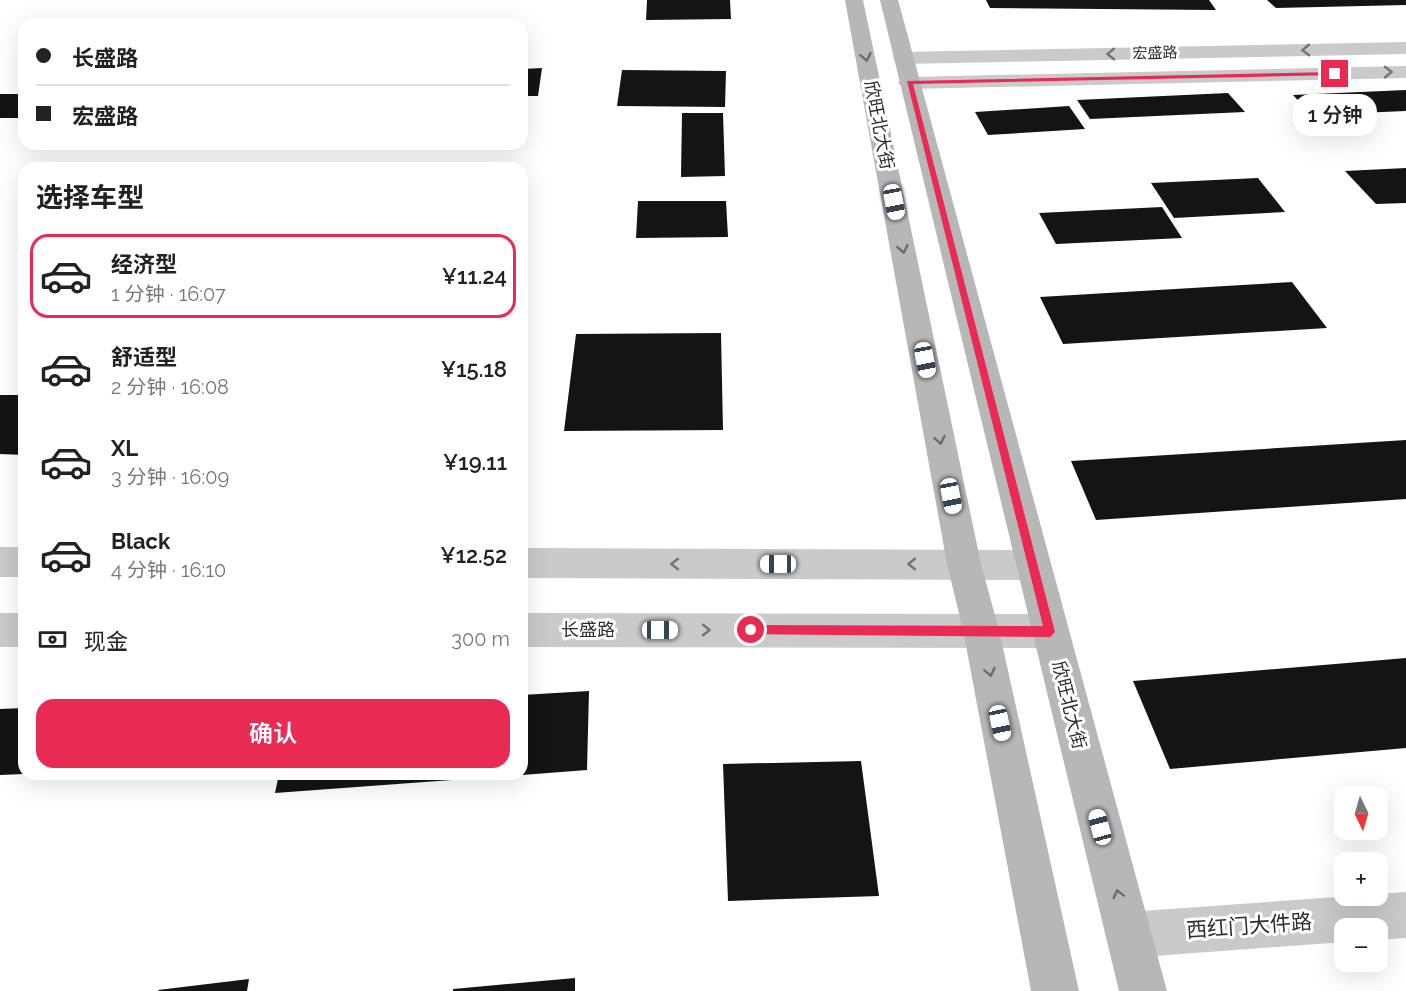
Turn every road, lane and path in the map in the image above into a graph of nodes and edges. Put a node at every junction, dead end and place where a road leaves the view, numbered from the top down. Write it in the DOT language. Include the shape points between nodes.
graph roads {
  1 [pos="854,0"];
  2 [pos="889,0"];
  3 [pos="1406,48"];
  4 [pos="906,70"];
  5 [pos="1406,72"];
  6 [pos="0,562"];
  7 [pos="18,562"];
  8 [pos="528,563"];
  9 [pos="964,564"];
  10 [pos="1033,565"];
  11 [pos="0,630"];
  12 [pos="18,630"];
  13 [pos="528,630"];
  14 [pos="981,630"];
  15 [pos="1050,632"];
  16 [pos="1406,915"];
  17 [pos="1128,935"];
  18 [pos="1055,991"];
  19 [pos="1143,991"];
  1 -- 9 [label="main road, 欣旺北大街, one-way"];
  2 -- 4 [label="main road, 欣旺北大街"];
  3 -- 4 [label="street, 宏盛路, one-way"];
  4 -- 5 [label="street, 宏盛路, one-way"];
  4 -- 10 [label="main road, 欣旺北大街"];
  6 -- 7 [label="street"];
  9 -- 8 [label="street, one-way"];
  9 -- 10 [label="street"];
  9 -- 14 [label="main road, 欣旺北大街"];
  10 -- 15 [label="main road, 欣旺北大街"];
  11 -- 12 [label="street"];
  13 -- 14 [label="street, 长盛路, one-way"];
  14 -- 15 [label="street, 长盛路"];
  14 -- 18 [label="main road, 欣旺北大街, one-way"];
  17 -- 15 [label="main road, 欣旺北大街, one-way"];
  16 -- 17 [label="street, 西红门大件路"];
  17 -- 19 [label="main road, 欣旺北大街"];
}
